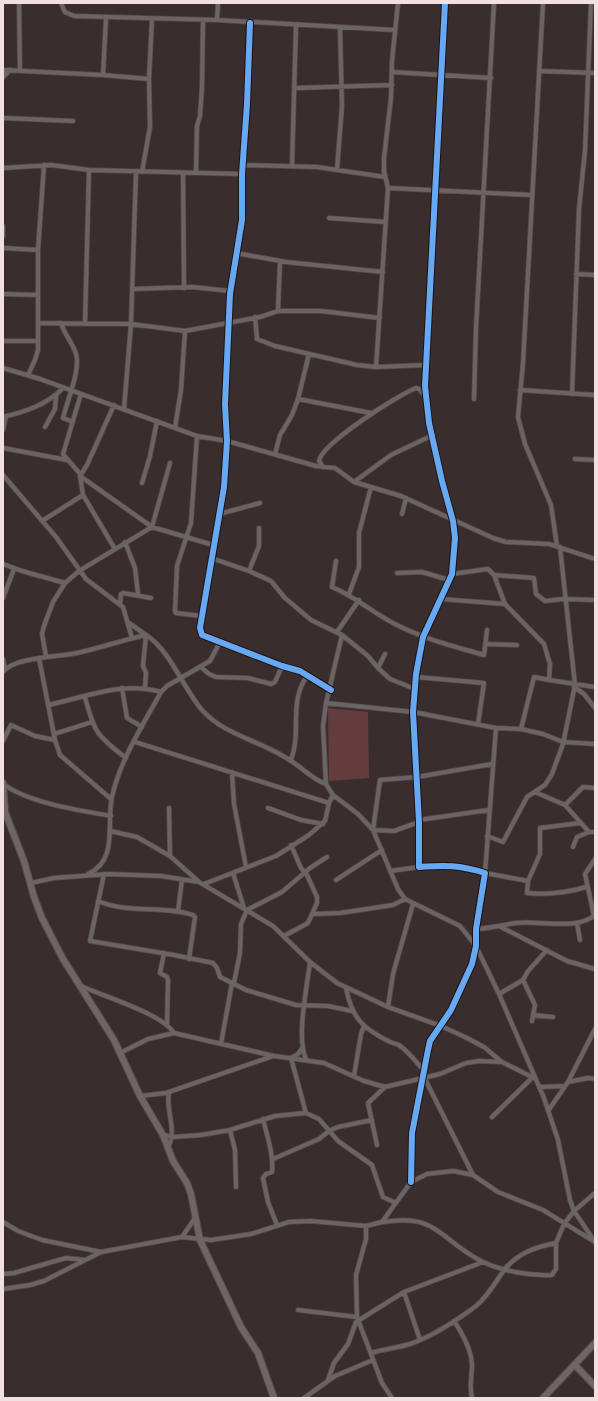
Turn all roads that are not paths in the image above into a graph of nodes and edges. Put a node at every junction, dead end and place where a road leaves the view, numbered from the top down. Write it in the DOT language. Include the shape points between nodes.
graph roads {
  1 [pos="19,3"];
  2 [pos="62,3"];
  3 [pos="218,3"];
  4 [pos="398,3"];
  5 [pos="445,3"];
  6 [pos="494,3"];
  7 [pos="543,3"];
  8 [pos="591,3"];
  9 [pos="106,18"];
  10 [pos="152,19"];
  11 [pos="202,20"];
  12 [pos="217,20"];
  13 [pos="250,23"];
  14 [pos="296,25"];
  15 [pos="340,28"];
  16 [pos="394,30"];
  17 [pos="3,70"];
  18 [pos="10,70"];
  19 [pos="20,71"];
  20 [pos="539,71"];
  21 [pos="392,72"];
  22 [pos="588,73"];
  23 [pos="595,73"];
  24 [pos="103,75"];
  25 [pos="441,75"];
  26 [pos="3,77"];
  27 [pos="490,78"];
  28 [pos="149,79"];
  29 [pos="392,85"];
  30 [pos="295,88"];
  31 [pos="342,88"];
  32 [pos="3,118"];
  33 [pos="72,121"];
  34 [pos="44,164"];
  35 [pos="243,165"];
  36 [pos="292,166"];
  37 [pos="3,168"];
  38 [pos="89,170"];
  39 [pos="337,170"];
  40 [pos="136,172"];
  41 [pos="142,172"];
  42 [pos="183,173"];
  43 [pos="196,173"];
  44 [pos="242,174"];
  45 [pos="385,177"];
  46 [pos="388,188"];
  47 [pos="434,190"];
  48 [pos="484,192"];
  49 [pos="531,195"];
  50 [pos="329,218"];
  51 [pos="386,222"];
  52 [pos="3,226"];
  53 [pos="3,236"];
  54 [pos="3,248"];
  55 [pos="38,250"];
  56 [pos="236,253"];
  57 [pos="280,261"];
  58 [pos="383,272"];
  59 [pos="576,274"];
  60 [pos="595,275"];
  61 [pos="184,288"];
  62 [pos="132,289"];
  63 [pos="230,291"];
  64 [pos="3,294"];
  65 [pos="38,295"];
  66 [pos="278,311"];
  67 [pos="255,318"];
  68 [pos="380,318"];
  69 [pos="229,322"];
  70 [pos="38,323"];
  71 [pos="61,323"];
  72 [pos="85,324"];
  73 [pos="131,324"];
  74 [pos="185,331"];
  75 [pos="3,341"];
  76 [pos="38,341"];
  77 [pos="308,354"];
  78 [pos="426,365"];
  79 [pos="376,367"];
  80 [pos="3,368"];
  81 [pos="28,375"];
  82 [pos="63,388"];
  83 [pos="70,390"];
  84 [pos="520,390"];
  85 [pos="82,394"];
  86 [pos="572,394"];
  87 [pos="595,395"];
  88 [pos="56,396"];
  89 [pos="426,397"];
  90 [pos="298,399"];
  91 [pos="474,399"];
  92 [pos="114,405"];
  93 [pos="124,409"];
  94 [pos="371,414"];
  95 [pos="4,417"];
  96 [pos="158,421"];
  97 [pos="73,422"];
  98 [pos="45,427"];
  99 [pos="175,428"];
  100 [pos="3,430"];
  101 [pos="433,435"];
  102 [pos="197,436"];
  103 [pos="227,441"];
  104 [pos="3,448"];
  105 [pos="275,454"];
  106 [pos="575,459"];
  107 [pos="67,460"];
  108 [pos="595,460"];
  109 [pos="170,463"];
  110 [pos="323,467"];
  111 [pos="3,475"];
  112 [pos="80,475"];
  113 [pos="354,482"];
  114 [pos="142,483"];
  115 [pos="371,487"];
  116 [pos="83,495"];
  117 [pos="406,498"];
  118 [pos="260,503"];
  119 [pos="219,514"];
  120 [pos="402,514"];
  121 [pos="42,521"];
  122 [pos="453,521"];
  123 [pos="152,527"];
  124 [pos="259,528"];
  125 [pos="188,536"];
  126 [pos="125,542"];
  127 [pos="213,545"];
  128 [pos="558,547"];
  129 [pos="115,549"];
  130 [pos="210,558"];
  131 [pos="595,559"];
  132 [pos="336,561"];
  133 [pos="3,564"];
  134 [pos="14,569"];
  135 [pos="79,571"];
  136 [pos="249,571"];
  137 [pos="397,573"];
  138 [pos="452,574"];
  139 [pos="494,575"];
  140 [pos="449,580"];
  141 [pos="65,583"];
  142 [pos="138,594"];
  143 [pos="350,594"];
  144 [pos="3,598"];
  145 [pos="151,598"];
  146 [pos="441,599"];
  147 [pos="359,600"];
  148 [pos="566,600"];
  149 [pos="595,600"];
  150 [pos="120,604"];
  151 [pos="505,604"];
  152 [pos="201,616"];
  153 [pos="129,624"];
  154 [pos="487,630"];
  155 [pos="337,632"];
  156 [pos="146,635"];
  157 [pos="342,635"];
  158 [pos="423,636"];
  159 [pos="132,638"];
  160 [pos="220,642"];
  161 [pos="486,644"];
  162 [pos="517,645"];
  163 [pos="385,654"];
  164 [pos="46,656"];
  165 [pos="39,658"];
  166 [pos="3,659"];
  167 [pos="282,666"];
  168 [pos="201,667"];
  169 [pos="378,668"];
  170 [pos="4,670"];
  171 [pos="307,676"];
  172 [pos="416,677"];
  173 [pos="180,679"];
  174 [pos="549,680"];
  175 [pos="574,686"];
  176 [pos="595,687"];
  177 [pos="122,688"];
  178 [pos="145,689"];
  179 [pos="415,689"];
  180 [pos="331,690"];
  181 [pos="161,692"];
  182 [pos="85,697"];
  183 [pos="326,703"];
  184 [pos="48,705"];
  185 [pos="595,708"];
  186 [pos="413,712"];
  187 [pos="92,722"];
  188 [pos="478,724"];
  189 [pos="142,727"];
  190 [pos="496,728"];
  191 [pos="521,729"];
  192 [pos="54,734"];
  193 [pos="55,740"];
  194 [pos="3,741"];
  195 [pos="135,742"];
  196 [pos="563,742"];
  197 [pos="595,744"];
  198 [pos="126,758"];
  199 [pos="291,760"];
  200 [pos="492,764"];
  201 [pos="232,772"];
  202 [pos="417,777"];
  203 [pos="3,784"];
  204 [pos="326,784"];
  205 [pos="595,788"];
  206 [pos="535,792"];
  207 [pos="333,795"];
  208 [pos="111,799"];
  209 [pos="329,803"];
  210 [pos="565,805"];
  211 [pos="168,808"];
  212 [pos="268,808"];
  213 [pos="489,810"];
  214 [pos="111,816"];
  215 [pos="419,821"];
  216 [pos="580,823"];
  217 [pos="323,824"];
  218 [pos="373,830"];
  219 [pos="110,831"];
  220 [pos="588,832"];
  221 [pos="595,832"];
  222 [pos="487,836"];
  223 [pos="291,845"];
  224 [pos="573,847"];
  225 [pos="382,850"];
  226 [pos="170,856"];
  227 [pos="328,857"];
  228 [pos="595,859"];
  229 [pos="246,867"];
  230 [pos="419,867"];
  231 [pos="390,871"];
  232 [pos="304,872"];
  233 [pos="485,872"];
  234 [pos="233,873"];
  235 [pos="104,874"];
  236 [pos="86,876"];
  237 [pos="182,880"];
  238 [pos="336,880"];
  239 [pos="528,881"];
  240 [pos="199,882"];
  241 [pos="31,884"];
  242 [pos="204,884"];
  243 [pos="586,887"];
  244 [pos="405,899"];
  245 [pos="98,901"];
  246 [pos="413,904"];
  247 [pos="246,909"];
  248 [pos="178,911"];
  249 [pos="313,914"];
  250 [pos="594,917"];
  251 [pos="577,923"];
  252 [pos="501,927"];
  253 [pos="476,929"];
  254 [pos="284,936"];
  255 [pos="580,940"];
  256 [pos="476,946"];
  257 [pos="547,950"];
  258 [pos="164,952"];
  259 [pos="189,958"];
  260 [pos="310,962"];
  261 [pos="595,969"];
  262 [pos="523,980"];
  263 [pos="233,983"];
  264 [pos="81,986"];
  265 [pos="346,988"];
  266 [pos="499,994"];
  267 [pos="305,1006"];
  268 [pos="388,1007"];
  269 [pos="352,1011"];
  270 [pos="533,1015"];
  271 [pos="553,1017"];
  272 [pos="532,1021"];
  273 [pos="167,1025"];
  274 [pos="364,1026"];
  275 [pos="441,1026"];
  276 [pos="595,1029"];
  277 [pos="174,1033"];
  278 [pos="221,1044"];
  279 [pos="303,1047"];
  280 [pos="120,1053"];
  281 [pos="274,1056"];
  282 [pos="291,1058"];
  283 [pos="306,1059"];
  284 [pos="502,1062"];
  285 [pos="425,1072"];
  286 [pos="354,1076"];
  287 [pos="534,1077"];
  288 [pos="423,1079"];
  289 [pos="595,1079"];
  290 [pos="568,1082"];
  291 [pos="565,1086"];
  292 [pos="385,1087"];
  293 [pos="538,1087"];
  294 [pos="169,1092"];
  295 [pos="140,1096"];
  296 [pos="548,1111"];
  297 [pos="306,1113"];
  298 [pos="492,1117"];
  299 [pos="263,1119"];
  300 [pos="372,1120"];
  301 [pos="230,1130"];
  302 [pos="329,1131"];
  303 [pos="163,1135"];
  304 [pos="173,1136"];
  305 [pos="378,1145"];
  306 [pos="168,1148"];
  307 [pos="272,1159"];
  308 [pos="473,1175"];
  309 [pos="412,1182"];
  310 [pos="236,1187"];
  311 [pos="595,1193"];
  312 [pos="396,1203"];
  313 [pos="574,1211"];
  314 [pos="195,1218"];
  315 [pos="3,1222"];
  316 [pos="382,1222"];
  317 [pos="564,1224"];
  318 [pos="277,1225"];
  319 [pos="366,1226"];
  320 [pos="182,1237"];
  321 [pos="200,1240"];
  322 [pos="595,1242"];
  323 [pos="556,1243"];
  324 [pos="101,1252"];
  325 [pos="85,1260"];
  326 [pos="483,1262"];
  327 [pos="505,1269"];
  328 [pos="3,1274"];
  329 [pos="3,1289"];
  330 [pos="404,1292"];
  331 [pos="298,1310"];
  332 [pos="357,1318"];
  333 [pos="454,1321"];
  334 [pos="420,1340"];
  335 [pos="595,1343"];
  336 [pos="371,1353"];
  337 [pos="373,1360"];
  338 [pos="575,1365"];
  339 [pos="328,1380"];
  340 [pos="595,1386"];
  341 [pos="272,1397"];
  342 [pos="304,1398"];
  343 [pos="392,1398"];
  344 [pos="472,1398"];
  345 [pos="543,1398"];
  1 -- 19 [label="street"];
  2 -- 9 [label="street" via="70,16"];
  3 -- 12 [label="street"];
  4 -- 16 [label="street"];
  5 -- 25 [label="street"];
  6 -- 27 [label="street"];
  7 -- 20 [label="street"];
  8 -- 22 [label="street"];
  9 -- 10 [label="street"];
  9 -- 24 [label="street"];
  10 -- 11 [label="street"];
  10 -- 28 [label="street"];
  11 -- 12 [label="street"];
  11 -- 43 [label="street" via="202,87 197,126"];
  12 -- 13 [label="street"];
  13 -- 14 [label="street"];
  13 -- 35 [label="street"];
  14 -- 15 [label="street"];
  14 -- 30 [label="street"];
  15 -- 16 [label="street"];
  15 -- 31 [label="street"];
  16 -- 21 [label="street"];
  17 -- 18 [label="street"];
  18 -- 19 [label="street"];
  18 -- 26 [label="street"];
  19 -- 24 [label="street"];
  20 -- 22 [label="street"];
  20 -- 49 [label="street"];
  21 -- 25 [label="street"];
  21 -- 29 [label="street"];
  22 -- 23 [label="street"];
  22 -- 59 [label="street"];
  24 -- 28 [label="street"];
  25 -- 27 [label="street"];
  25 -- 47 [label="street"];
  27 -- 48 [label="street"];
  28 -- 41 [label="street" via="150,127"];
  29 -- 31 [label="street"];
  29 -- 45 [label="street" via="384,158"];
  30 -- 31 [label="street"];
  30 -- 36 [label="street"];
  31 -- 39 [label="street" via="341,139"];
  32 -- 33 [label="street"];
  34 -- 37 [label="street"];
  34 -- 38 [label="street"];
  34 -- 55 [label="street"];
  35 -- 36 [label="street"];
  35 -- 44 [label="street"];
  36 -- 39 [label="street"];
  38 -- 40 [label="street"];
  38 -- 72 [label="street"];
  39 -- 45 [label="street"];
  40 -- 41 [label="street"];
  40 -- 62 [label="street"];
  41 -- 42 [label="street"];
  42 -- 43 [label="street"];
  42 -- 61 [label="street"];
  43 -- 44 [label="street"];
  44 -- 56 [label="street" via="242,220"];
  45 -- 46 [label="street"];
  46 -- 47 [label="street"];
  46 -- 51 [label="street"];
  47 -- 48 [label="street"];
  47 -- 78 [label="street"];
  48 -- 49 [label="street"];
  48 -- 91 [label="street"];
  49 -- 84 [label="street"];
  50 -- 51 [label="street"];
  51 -- 58 [label="street"];
  52 -- 53 [label="street"];
  54 -- 55 [label="street"];
  55 -- 65 [label="street"];
  56 -- 57 [label="street"];
  56 -- 63 [label="street"];
  57 -- 58 [label="street"];
  57 -- 66 [label="street"];
  58 -- 68 [label="street"];
  59 -- 60 [label="street"];
  59 -- 86 [label="street"];
  61 -- 62 [label="street"];
  61 -- 63 [label="street"];
  62 -- 73 [label="street"];
  63 -- 69 [label="street"];
  64 -- 65 [label="street"];
  65 -- 70 [label="street"];
  66 -- 67 [label="street"];
  66 -- 68 [label="street" via="321,311"];
  67 -- 69 [label="street"];
  67 -- 77 [label="street" via="257,339"];
  68 -- 79 [label="street"];
  69 -- 74 [label="street"];
  69 -- 103 [label="street" via="225,404"];
  70 -- 71 [label="street"];
  70 -- 76 [label="street"];
  71 -- 72 [label="street"];
  71 -- 83 [label="street" via="62,329 72,342 78,364"];
  72 -- 73 [label="street"];
  73 -- 74 [label="street"];
  73 -- 93 [label="street"];
  74 -- 99 [label="street" via="182,390"];
  75 -- 76 [label="street"];
  76 -- 81 [label="street" via="38,350"];
  77 -- 79 [label="street"];
  77 -- 90 [label="street"];
  78 -- 79 [label="street"];
  78 -- 89 [label="street"];
  80 -- 81 [label="street"];
  81 -- 82 [label="street"];
  82 -- 83 [label="street"];
  82 -- 88 [label="street"];
  83 -- 85 [label="street"];
  83 -- 97 [label="street" via="63,418"];
  84 -- 86 [label="street"];
  84 -- 128 [label="street" via="518,417 525,444 551,505"];
  85 -- 92 [label="street"];
  85 -- 97 [label="street"];
  86 -- 87 [label="street"];
  88 -- 95 [label="street" via="17,415"];
  88 -- 98 [label="street" via="55,409"];
  89 -- 94 [label="street" via="416,388"];
  89 -- 101 [label="street"];
  90 -- 94 [label="street"];
  90 -- 105 [label="street" via="280,435"];
  92 -- 93 [label="street"];
  92 -- 112 [label="street"];
  93 -- 96 [label="street"];
  94 -- 110 [label="street" via="333,442 322,454 319,461"];
  95 -- 100 [label="street"];
  96 -- 99 [label="street"];
  96 -- 114 [label="street"];
  97 -- 107 [label="street" via="63,450"];
  99 -- 102 [label="street"];
  101 -- 113 [label="street" via="391,455"];
  101 -- 122 [label="street"];
  102 -- 103 [label="street"];
  102 -- 125 [label="street" via="195,484"];
  103 -- 105 [label="street"];
  103 -- 119 [label="street" via="224,487"];
  104 -- 107 [label="street"];
  105 -- 110 [label="street" via="288,460"];
  106 -- 108 [label="street"];
  107 -- 112 [label="street"];
  109 -- 123 [label="street"];
  110 -- 113 [label="street" via="335,468"];
  111 -- 121 [label="street"];
  112 -- 116 [label="street"];
  112 -- 123 [label="street"];
  113 -- 115 [label="street"];
  115 -- 117 [label="street"];
  115 -- 143 [label="street" via="359,533 359,567"];
  116 -- 121 [label="street"];
  116 -- 129 [label="street"];
  117 -- 120 [label="street"];
  117 -- 122 [label="street"];
  118 -- 119 [label="street"];
  119 -- 127 [label="street"];
  121 -- 135 [label="street"];
  122 -- 128 [label="street" via="506,542 539,543"];
  122 -- 138 [label="street" via="455,538"];
  123 -- 125 [label="street"];
  123 -- 126 [label="street"];
  124 -- 136 [label="street" via="259,546"];
  125 -- 127 [label="street"];
  125 -- 152 [label="street" via="177,566 175,613"];
  126 -- 129 [label="street"];
  126 -- 142 [label="street" via="135,568"];
  127 -- 130 [label="street"];
  128 -- 131 [label="street"];
  128 -- 148 [label="street"];
  129 -- 135 [label="street"];
  130 -- 136 [label="street"];
  130 -- 152 [label="street"];
  132 -- 143 [label="street" via="332,587"];
  133 -- 134 [label="street"];
  134 -- 141 [label="street"];
  134 -- 144 [label="street"];
  135 -- 141 [label="street"];
  135 -- 150 [label="street" via="103,594"];
  136 -- 155 [label="street" via="271,581 285,598 311,620"];
  137 -- 140 [label="street" via="422,572"];
  138 -- 139 [label="street" via="488,569"];
  138 -- 140 [label="street"];
  139 -- 148 [label="street" via="534,578 536,594 542,600"];
  139 -- 151 [label="street"];
  140 -- 146 [label="street"];
  141 -- 164 [label="street" via="53,602 44,626 42,634"];
  142 -- 145 [label="street"];
  142 -- 150 [label="street" via="121,593"];
  143 -- 147 [label="street"];
  146 -- 151 [label="street"];
  146 -- 158 [label="street"];
  147 -- 155 [label="street"];
  147 -- 158 [label="street" via="395,624"];
  148 -- 149 [label="street"];
  148 -- 175 [label="street"];
  150 -- 153 [label="street"];
  151 -- 174 [label="street" via="544,644 550,664"];
  152 -- 160 [label="street" via="202,635"];
  153 -- 156 [label="street"];
  153 -- 159 [label="street"];
  154 -- 161 [label="street"];
  155 -- 157 [label="street"];
  156 -- 159 [label="street"];
  156 -- 173 [label="street" via="157,644"];
  156 -- 178 [label="street"];
  157 -- 169 [label="street" via="364,652"];
  157 -- 180 [label="street"];
  158 -- 161 [label="street" via="428,640 484,655"];
  158 -- 172 [label="street"];
  159 -- 164 [label="street" via="77,653"];
  160 -- 167 [label="street"];
  160 -- 168 [label="street" via="212,658"];
  161 -- 162 [label="street"];
  163 -- 169 [label="street"];
  164 -- 165 [label="street"];
  165 -- 170 [label="street" via="18,663"];
  165 -- 184 [label="street"];
  166 -- 170 [label="street"];
  167 -- 168 [label="street" via="275,682 271,684 248,678 216,677"];
  167 -- 171 [label="street" via="292,667"];
  168 -- 173 [label="street"];
  169 -- 179 [label="street" via="390,679"];
  171 -- 180 [label="street"];
  171 -- 199 [label="street" via="299,692 296,735"];
  172 -- 179 [label="street"];
  172 -- 188 [label="street" via="484,683"];
  173 -- 181 [label="street"];
  173 -- 199 [label="street" via="210,719 239,736"];
  174 -- 175 [label="street"];
  174 -- 191 [label="street" via="534,677"];
  175 -- 176 [label="street"];
  175 -- 185 [label="street"];
  175 -- 196 [label="street"];
  177 -- 178 [label="street"];
  177 -- 182 [label="street" via="113,688"];
  177 -- 189 [label="street" via="127,718"];
  178 -- 181 [label="street"];
  179 -- 186 [label="street"];
  180 -- 183 [label="street"];
  181 -- 189 [label="street"];
  182 -- 184 [label="street"];
  182 -- 187 [label="street"];
  183 -- 186 [label="street"];
  183 -- 204 [label="street" via="323,726"];
  184 -- 192 [label="street"];
  186 -- 188 [label="street"];
  186 -- 202 [label="street"];
  187 -- 192 [label="street"];
  187 -- 198 [label="street" via="104,740"];
  188 -- 190 [label="street"];
  189 -- 195 [label="street"];
  190 -- 191 [label="street"];
  190 -- 200 [label="street"];
  191 -- 196 [label="street"];
  192 -- 193 [label="street"];
  193 -- 194 [label="street" via="35,736 11,725"];
  193 -- 208 [label="street" via="62,758"];
  195 -- 198 [label="street"];
  195 -- 201 [label="street"];
  196 -- 197 [label="street"];
  196 -- 206 [label="street" via="552,774 545,785"];
  198 -- 208 [label="street"];
  199 -- 204 [label="street" via="315,780"];
  200 -- 202 [label="street"];
  200 -- 213 [label="street"];
  201 -- 209 [label="street"];
  201 -- 229 [label="street" via="234,804"];
  202 -- 215 [label="street"];
  202 -- 218 [label="street" via="380,780"];
  203 -- 214 [label="street" via="20,794 76,810"];
  203 -- 241 [label="street" via="5,812"];
  204 -- 207 [label="street"];
  205 -- 210 [label="street" via="583,787"];
  206 -- 210 [label="street"];
  206 -- 222 [label="street" via="527,797 504,842"];
  207 -- 209 [label="street"];
  207 -- 218 [label="street" via="358,814"];
  208 -- 214 [label="street"];
  209 -- 217 [label="street"];
  210 -- 216 [label="street"];
  211 -- 226 [label="street"];
  212 -- 217 [label="street" via="301,820"];
  213 -- 215 [label="street"];
  213 -- 222 [label="street"];
  214 -- 219 [label="street"];
  215 -- 218 [label="street" via="394,831"];
  215 -- 230 [label="street"];
  216 -- 220 [label="street"];
  216 -- 239 [label="street" via="540,828 540,854"];
  217 -- 223 [label="street"];
  218 -- 225 [label="street"];
  219 -- 226 [label="street" via="137,837"];
  219 -- 236 [label="street" via="106,856 94,871"];
  220 -- 221 [label="street"];
  220 -- 224 [label="street" via="577,837"];
  222 -- 233 [label="street"];
  223 -- 229 [label="street" via="276,856"];
  223 -- 232 [label="street"];
  225 -- 231 [label="street"];
  225 -- 238 [label="street"];
  226 -- 240 [label="street"];
  227 -- 232 [label="street"];
  228 -- 243 [label="street" via="585,874"];
  229 -- 234 [label="street"];
  230 -- 231 [label="street"];
  230 -- 233 [label="street" via="462,866"];
  231 -- 244 [label="street"];
  232 -- 247 [label="street" via="282,892"];
  232 -- 249 [label="street" via="317,897"];
  233 -- 239 [label="street"];
  233 -- 253 [label="street"];
  234 -- 242 [label="street"];
  234 -- 247 [label="street"];
  235 -- 236 [label="street"];
  235 -- 237 [label="street"];
  235 -- 245 [label="street"];
  236 -- 241 [label="street" via="54,878"];
  237 -- 240 [label="street"];
  237 -- 248 [label="street"];
  239 -- 243 [label="street" via="527,893 567,892"];
  240 -- 242 [label="street"];
  241 -- 264 [label="street" via="42,918 63,959"];
  242 -- 247 [label="street"];
  243 -- 250 [label="street"];
  244 -- 246 [label="street"];
  244 -- 249 [label="street" via="393,905 340,913"];
  245 -- 248 [label="street" via="125,908"];
  245 -- 258 [label="street" via="89,940"];
  246 -- 256 [label="street" via="460,926"];
  246 -- 268 [label="street" via="393,974"];
  247 -- 254 [label="street"];
  247 -- 263 [label="street"];
  248 -- 259 [label="street" via="195,916"];
  249 -- 254 [label="street" via="311,920 303,927"];
  250 -- 251 [label="street"];
  251 -- 252 [label="street" via="516,923"];
  251 -- 255 [label="street"];
  252 -- 253 [label="street"];
  252 -- 257 [label="street"];
  253 -- 256 [label="street"];
  254 -- 260 [label="street"];
  256 -- 266 [label="street"];
  256 -- 275 [label="street" via="466,979"];
  257 -- 261 [label="street" via="568,962"];
  257 -- 262 [label="street"];
  258 -- 259 [label="street"];
  258 -- 273 [label="street" via="160,973 168,980"];
  259 -- 263 [label="street" via="215,965 220,977"];
  260 -- 265 [label="street"];
  260 -- 267 [label="street"];
  262 -- 266 [label="street"];
  262 -- 270 [label="street" via="535,1005"];
  263 -- 267 [label="street" via="280,1001"];
  263 -- 278 [label="street"];
  264 -- 273 [label="street" via="146,1013"];
  264 -- 280 [label="street"];
  265 -- 268 [label="street"];
  265 -- 269 [label="street"];
  266 -- 287 [label="street"];
  267 -- 269 [label="street" via="328,1006"];
  267 -- 279 [label="street"];
  268 -- 275 [label="street"];
  269 -- 274 [label="street"];
  270 -- 271 [label="street"];
  270 -- 272 [label="street"];
  273 -- 277 [label="street"];
  274 -- 285 [label="street" via="398,1045"];
  274 -- 286 [label="street"];
  275 -- 284 [label="street" via="484,1047"];
  275 -- 285 [label="street" via="430,1041"];
  276 -- 290 [label="street"];
  277 -- 278 [label="street"];
  277 -- 280 [label="street" via="148,1039"];
  278 -- 281 [label="street"];
  279 -- 282 [label="street"];
  279 -- 283 [label="street"];
  280 -- 295 [label="street"];
  281 -- 282 [label="street"];
  281 -- 294 [label="street"];
  282 -- 283 [label="street"];
  282 -- 297 [label="street"];
  283 -- 286 [label="street" via="324,1063"];
  284 -- 287 [label="street"];
  284 -- 288 [label="street" via="466,1063"];
  285 -- 288 [label="street"];
  286 -- 292 [label="street"];
  287 -- 293 [label="street"];
  287 -- 298 [label="street"];
  288 -- 292 [label="street"];
  288 -- 308 [label="street"];
  288 -- 309 [label="street" via="411,1146"];
  289 -- 290 [label="street"];
  290 -- 291 [label="street"];
  291 -- 293 [label="street"];
  291 -- 296 [label="street"];
  292 -- 300 [label="street" via="368,1103"];
  293 -- 296 [label="street"];
  294 -- 295 [label="street"];
  294 -- 304 [label="street" via="168,1107"];
  295 -- 303 [label="street"];
  296 -- 313 [label="street" via="558,1140"];
  297 -- 299 [label="street"];
  297 -- 302 [label="street" via="319,1119"];
  299 -- 301 [label="street"];
  299 -- 307 [label="street"];
  300 -- 302 [label="street"];
  300 -- 305 [label="street"];
  301 -- 304 [label="street"];
  301 -- 310 [label="street" via="235,1150"];
  302 -- 307 [label="street" via="319,1139"];
  302 -- 312 [label="street" via="345,1147 372,1164 383,1197"];
  303 -- 304 [label="street"];
  303 -- 306 [label="street"];
  304 -- 306 [label="street"];
  306 -- 314 [label="street" via="189,1189"];
  307 -- 318 [label="street" via="272,1172 263,1178 268,1202"];
  308 -- 309 [label="street" via="436,1171"];
  308 -- 317 [label="street" via="498,1192 543,1210"];
  309 -- 312 [label="street"];
  311 -- 313 [label="street"];
  312 -- 316 [label="street"];
  313 -- 317 [label="street"];
  313 -- 322 [label="street"];
  314 -- 320 [label="street"];
  314 -- 321 [label="street"];
  315 -- 324 [label="street" via="42,1240"];
  316 -- 319 [label="street"];
  316 -- 326 [label="street" via="410,1220 427,1223"];
  317 -- 322 [label="street"];
  317 -- 323 [label="street"];
  318 -- 319 [label="street" via="311,1221"];
  318 -- 321 [label="street" via="251,1234"];
  319 -- 332 [label="street" via="366,1242 356,1275"];
  320 -- 321 [label="street"];
  320 -- 324 [label="street"];
  321 -- 341 [label="street" via="241,1326 265,1368"];
  323 -- 327 [label="street" via="525,1252"];
  323 -- 327 [label="street" via="556,1269 552,1275"];
  324 -- 325 [label="street"];
  325 -- 328 [label="street" via="66,1258"];
  325 -- 329 [label="street" via="44,1281"];
  326 -- 327 [label="street"];
  326 -- 330 [label="street"];
  327 -- 333 [label="street" via="483,1299"];
  330 -- 332 [label="street"];
  330 -- 334 [label="street"];
  331 -- 332 [label="street"];
  332 -- 336 [label="street"];
  332 -- 339 [label="street" via="348,1344 334,1363"];
  333 -- 334 [label="street"];
  333 -- 344 [label="street" via="465,1340 471,1358"];
  334 -- 336 [label="street"];
  335 -- 338 [label="street"];
  336 -- 337 [label="street"];
  337 -- 339 [label="street"];
  337 -- 343 [label="street" via="382,1383"];
  338 -- 340 [label="street"];
  338 -- 345 [label="street"];
  339 -- 342 [label="street"];
}
